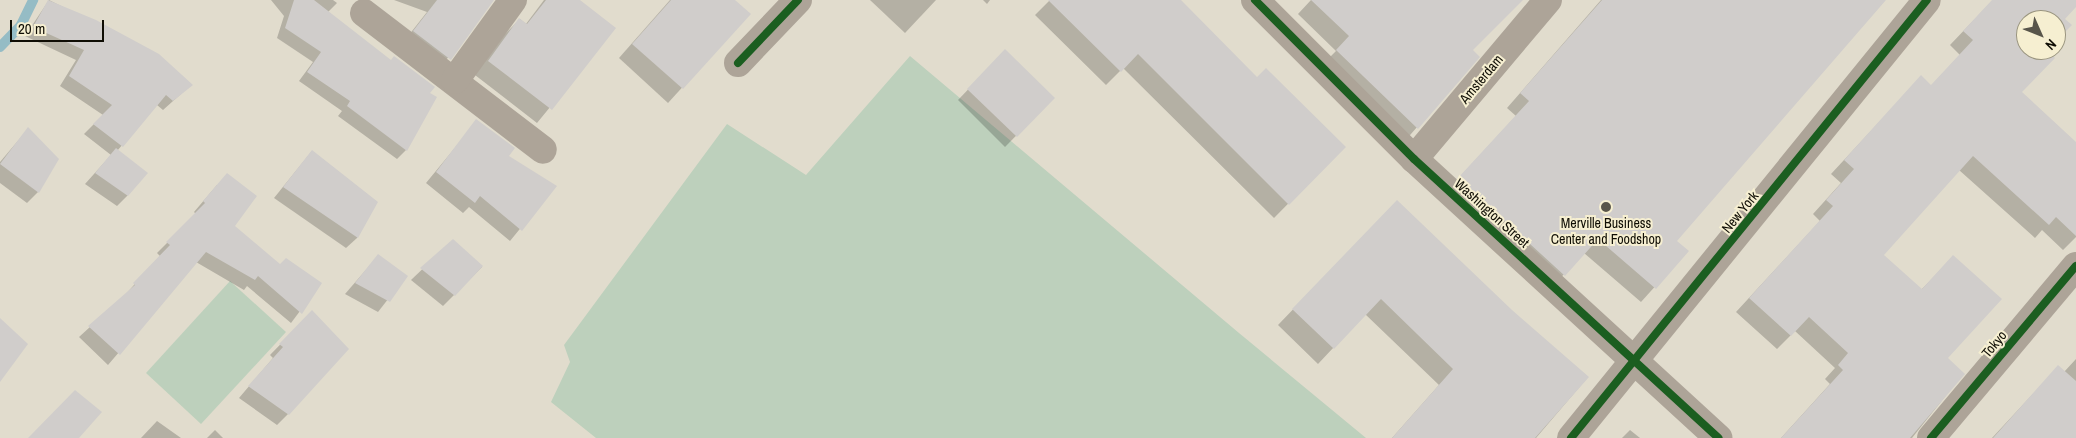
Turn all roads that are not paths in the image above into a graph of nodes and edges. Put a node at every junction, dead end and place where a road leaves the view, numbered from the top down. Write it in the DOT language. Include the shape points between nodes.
graph roads {
  1 [pos="513,0"];
  2 [pos="798,0"];
  3 [pos="1255,0"];
  4 [pos="1548,0"];
  5 [pos="1927,0"];
  6 [pos="364,12"];
  7 [pos="738,63"];
  8 [pos="455,80"];
  9 [pos="543,150"];
  10 [pos="1414,159"];
  11 [pos="2076,266"];
  12 [pos="1635,361"];
  13 [pos="1570,438"];
  14 [pos="1719,438"];
  15 [pos="1931,438"];
  1 -- 8 [label="street"];
  2 -- 7 [label="street"];
  3 -- 10 [label="street, Washington Street"];
  4 -- 10 [label="street, Amsterdam"];
  5 -- 12 [label="street, New York"];
  6 -- 8 [label="street"];
  8 -- 9 [label="street"];
  10 -- 12 [label="street, Washington Street"];
  11 -- 15 [label="street, Tokyo"];
  12 -- 13 [label="street, New York"];
  12 -- 14 [label="street, Washington Street"];
}
